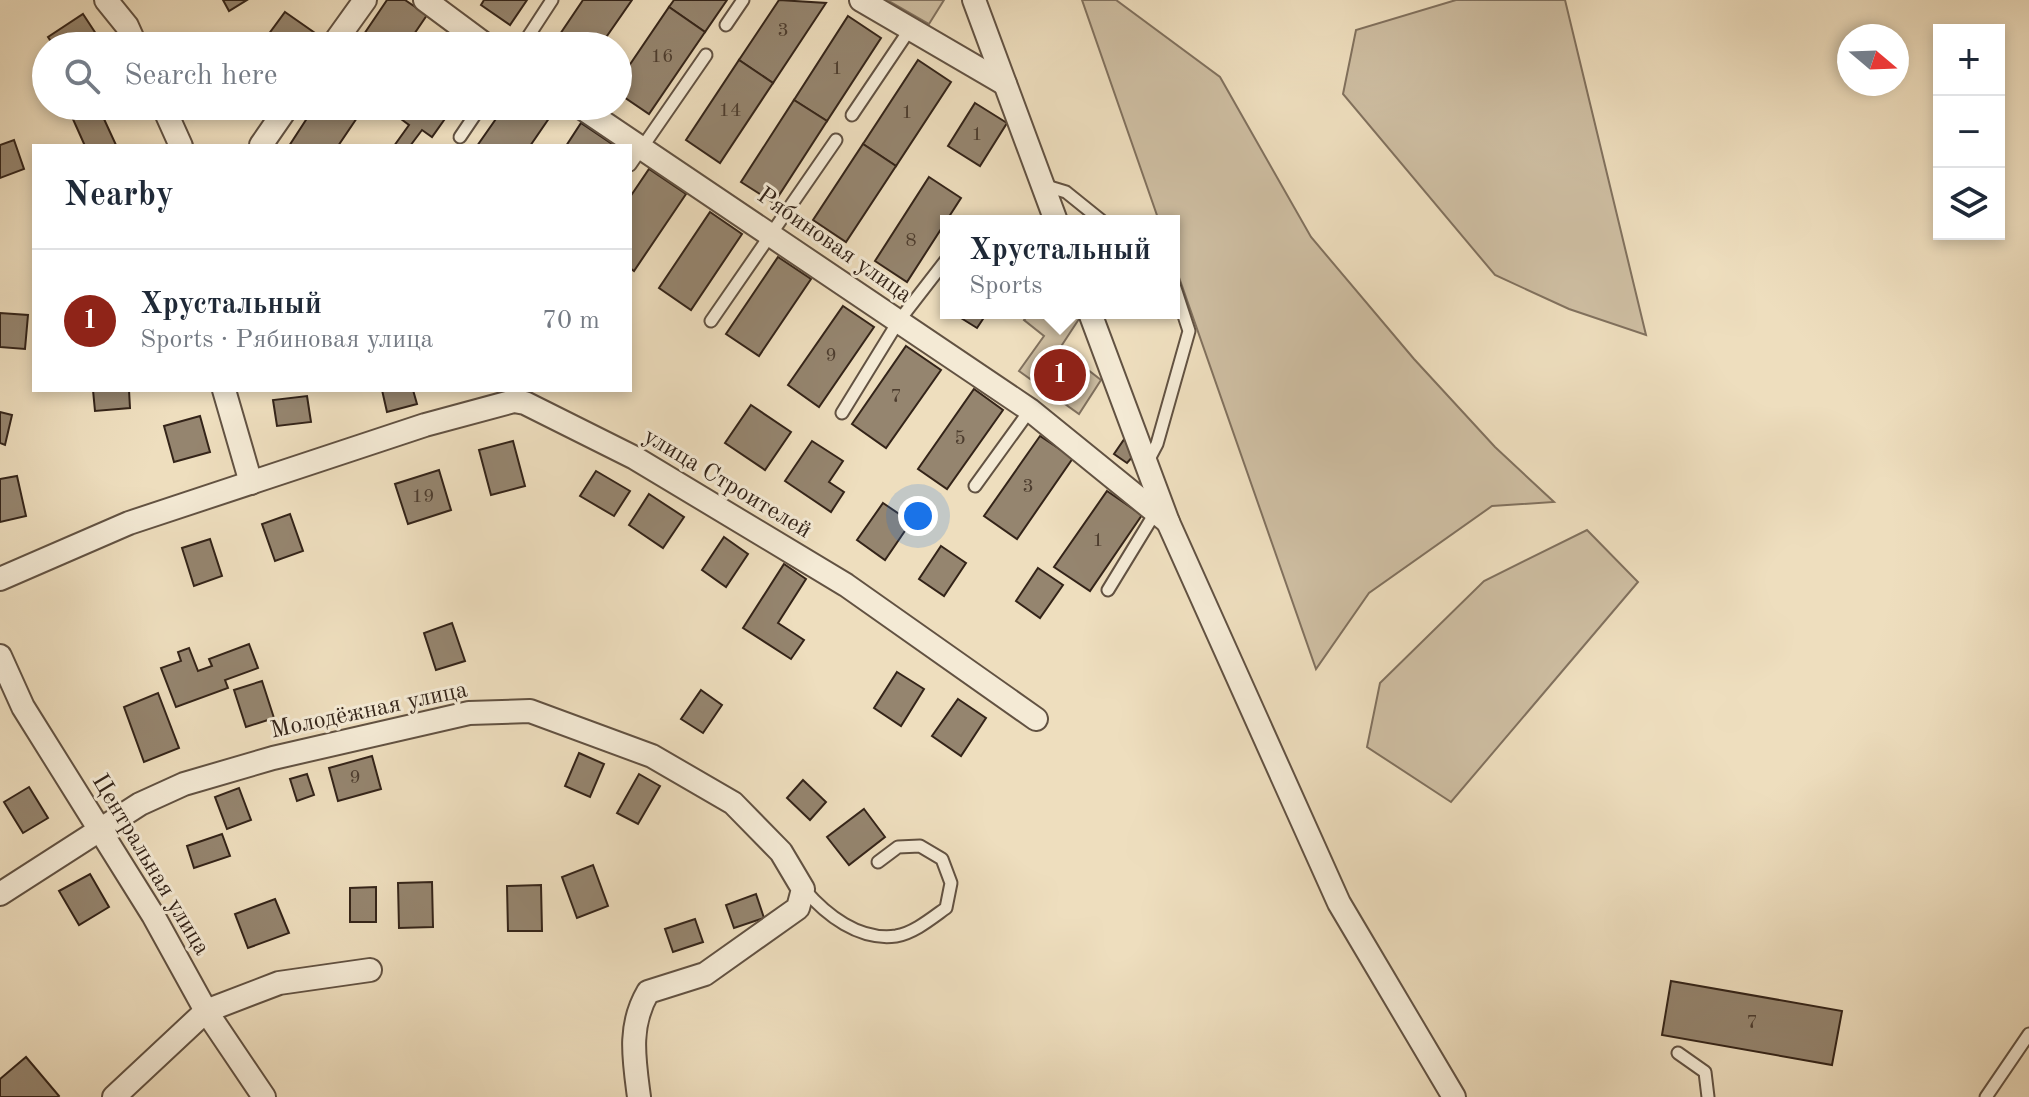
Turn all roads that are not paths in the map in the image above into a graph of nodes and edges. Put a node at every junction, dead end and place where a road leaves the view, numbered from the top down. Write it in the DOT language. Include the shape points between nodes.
graph roads {
  1 [pos="106,0"];
  2 [pos="365,0"];
  3 [pos="425,0"];
  4 [pos="552,0"];
  5 [pos="743,0"];
  6 [pos="861,0"];
  7 [pos="974,0"];
  8 [pos="726,25"];
  9 [pos="910,29"];
  10 [pos="130,32"];
  11 [pos="342,32"];
  12 [pos="466,32"];
  13 [pos="531,32"];
  14 [pos="706,55"];
  15 [pos="1005,84"];
  16 [pos="852,115"];
  17 [pos="169,120"];
  18 [pos="278,120"];
  19 [pos="472,120"];
  20 [pos="595,120"];
  21 [pos="460,137"];
  22 [pos="836,140"];
  23 [pos="180,144"];
  24 [pos="262,144"];
  25 [pos="622,144"];
  26 [pos="636,156"];
  27 [pos="1043,185"];
  28 [pos="1054,215"];
  29 [pos="1095,215"];
  30 [pos="773,234"];
  31 [pos="940,268"];
  32 [pos="1180,303"];
  33 [pos="1092,319"];
  34 [pos="711,321"];
  35 [pos="898,322"];
  36 [pos="225,392"];
  37 [pos="1030,410"];
  38 [pos="842,413"];
  39 [pos="1146,463"];
  40 [pos="251,483"];
  41 [pos="975,486"];
  42 [pos="1162,518"];
  43 [pos="0,579"];
  44 [pos="1108,590"];
  45 [pos="0,656"];
  46 [pos="1036,719"];
  47 [pos="100,832"];
  48 [pos="878,862"];
  49 [pos="803,889"];
  50 [pos="0,894"];
  51 [pos="370,970"];
  52 [pos="206,1011"];
  53 [pos="2029,1034"];
  54 [pos="1678,1053"];
  55 [pos="114,1097"];
  56 [pos="264,1097"];
  57 [pos="639,1097"];
  58 [pos="1454,1097"];
  59 [pos="1708,1097"];
  60 [pos="1986,1097"];
  1 -- 10 [label="street"];
  2 -- 11 [label="street"];
  3 -- 12 [label="street"];
  4 -- 13 [label="lane"];
  5 -- 8 [label="lane"];
  6 -- 9 [label="street"];
  7 -- 15 [label="street"];
  9 -- 15 [label="street"];
  9 -- 16 [label="lane"];
  14 -- 26 [label="lane"];
  15 -- 27 [label="street"];
  17 -- 23 [label="street"];
  18 -- 24 [label="street"];
  19 -- 21 [label="lane"];
  20 -- 25 [label="street, Рябиновая улица"];
  22 -- 30 [label="lane"];
  26 -- 30 [label="street, Рябиновая улица"];
  27 -- 28 [label="street"];
  27 -- 29 [label="lane" via="1066,192"];
  30 -- 34 [label="lane"];
  30 -- 35 [label="street, Рябиновая улица"];
  31 -- 35 [label="lane"];
  32 -- 39 [label="lane" via="1189,331 1157,444"];
  33 -- 39 [label="street"];
  35 -- 37 [label="street, Рябиновая улица"];
  35 -- 38 [label="lane"];
  36 -- 40 [label="street"];
  37 -- 41 [label="lane"];
  37 -- 42 [label="street, Рябиновая улица"];
  39 -- 42 [label="street"];
  40 -- 43 [label="street, улица Строителей" via="129,523"];
  40 -- 46 [label="street, улица Строителей" via="425,425 514,401 525,403 635,458 846,585"];
  42 -- 44 [label="lane"];
  42 -- 58 [label="street" via="1339,903"];
  45 -- 47 [label="street, Центральная улица" via="23,707"];
  47 -- 49 [label="street, Молодёжная улица" via="140,804 184,784 273,758 469,713 530,711 652,756 733,803 781,852"];
  47 -- 50 [label="street, Молодёжная улица"];
  47 -- 52 [label="street, Центральная улица"];
  48 -- 49 [label="lane" via="898,847 909,846 920,846 942,859 951,883 946,908 896,936 854,929 823,912"];
  49 -- 57 [label="street" via="798,908 705,974 648,992 634,1032"];
  51 -- 52 [label="street" via="279,983"];
  52 -- 55 [label="street"];
  52 -- 56 [label="street, Центральная улица"];
  53 -- 60 [label="lane"];
  54 -- 59 [label="lane" via="1705,1072"];
}
